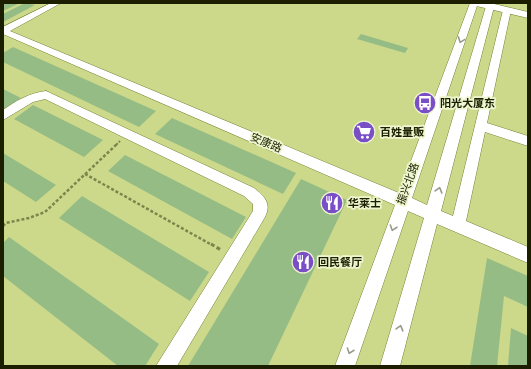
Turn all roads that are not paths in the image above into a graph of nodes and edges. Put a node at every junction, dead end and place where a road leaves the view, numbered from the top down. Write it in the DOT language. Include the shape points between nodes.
graph roads {
  1 [pos="57,3"];
  2 [pos="475,3"];
  3 [pos="491,5"];
  4 [pos="506,7"];
  5 [pos="528,8"];
  6 [pos="528,15"];
  7 [pos="3,31"];
  8 [pos="3,116"];
  9 [pos="481,126"];
  10 [pos="528,141"];
  11 [pos="402,201"];
  12 [pos="432,214"];
  13 [pos="458,226"];
  14 [pos="528,255"];
  15 [pos="166,366"];
  16 [pos="345,366"];
  17 [pos="390,366"];
  1 -- 7 [label="street"];
  2 -- 3 [label="main road"];
  2 -- 11 [label="street, 振兴北路, one-way"];
  3 -- 4 [label="main road"];
  12 -- 3 [label="street, one-way"];
  4 -- 5 [label="main road"];
  4 -- 6 [label="main road"];
  4 -- 9 [label="street"];
  7 -- 11 [label="street, 安康路"];
  8 -- 15 [label="street" via="38,95 46,95 249,192 260,201 260,212"];
  9 -- 10 [label="street"];
  9 -- 13 [label="street"];
  11 -- 12 [label="street, 安康路"];
  11 -- 16 [label="street, 振兴北路, one-way"];
  12 -- 13 [label="street, 安康路"];
  17 -- 12 [label="street, one-way"];
  13 -- 14 [label="street, 安康路"];
}
